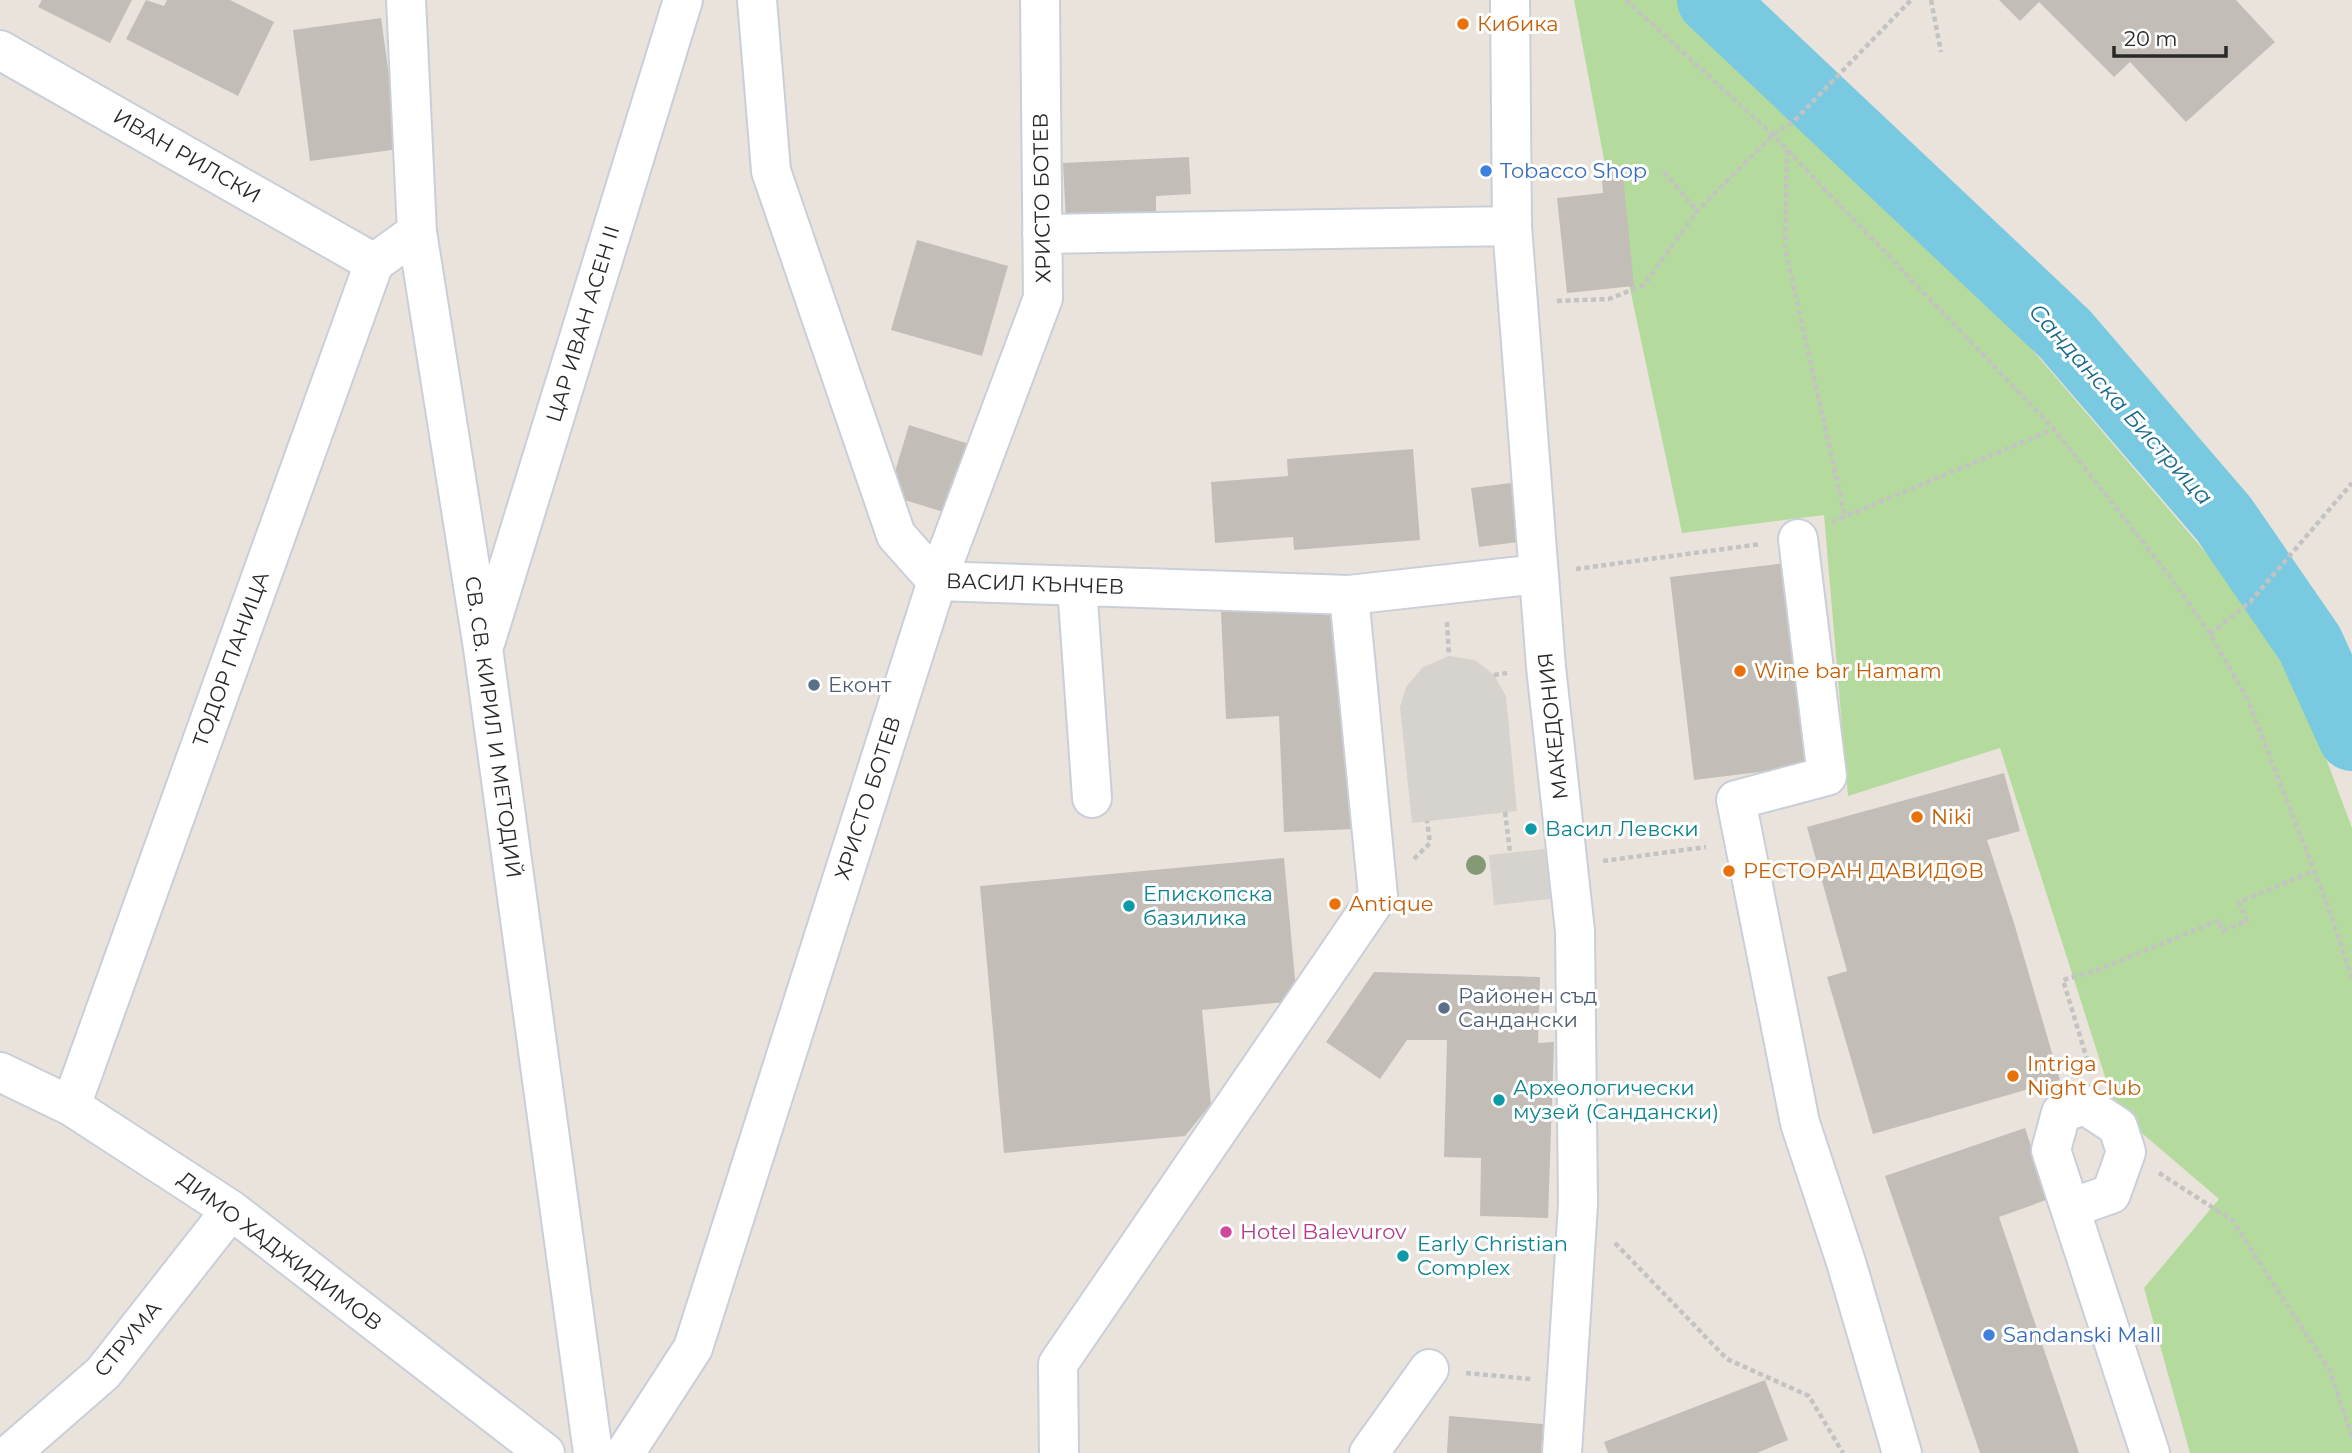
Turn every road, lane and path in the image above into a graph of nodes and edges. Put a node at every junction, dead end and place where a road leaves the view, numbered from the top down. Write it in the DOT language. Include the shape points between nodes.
graph roads {
  1 [pos="406,0"];
  2 [pos="682,0"];
  3 [pos="757,0"];
  4 [pos="1040,0"];
  5 [pos="1510,0"];
  6 [pos="1626,0"];
  7 [pos="1911,0"];
  8 [pos="1931,0"];
  9 [pos="0,50"];
  10 [pos="1941,52"];
  11 [pos="1773,135"];
  12 [pos="1787,149"];
  13 [pos="1664,172"];
  14 [pos="1697,211"];
  15 [pos="1512,226"];
  16 [pos="418,232"];
  17 [pos="1042,234"];
  18 [pos="374,263"];
  19 [pos="1518,303"];
  20 [pos="2352,482"];
  21 [pos="1845,516"];
  22 [pos="1798,538"];
  23 [pos="1539,574"];
  24 [pos="937,581"];
  25 [pos="1077,586"];
  26 [pos="1349,595"];
  27 [pos="2210,634"];
  28 [pos="483,648"];
  29 [pos="1092,798"];
  30 [pos="1505,812"];
  31 [pos="1745,842"];
  32 [pos="1510,852"];
  33 [pos="1569,866"];
  34 [pos="2314,871"];
  35 [pos="2352,978"];
  36 [pos="0,1072"];
  37 [pos="71,1106"];
  38 [pos="2104,1116"];
  39 [pos="2126,1152"];
  40 [pos="1578,1204"];
  41 [pos="2071,1208"];
  42 [pos="231,1210"];
  43 [pos="1429,1369"];
  44 [pos="1567,1382"];
  45 [pos="2352,1437"];
  46 [pos="11,1453"];
  47 [pos="545,1453"];
  48 [pos="593,1453"];
  49 [pos="625,1453"];
  50 [pos="1059,1453"];
  51 [pos="1369,1453"];
  52 [pos="1562,1453"];
  53 [pos="1843,1453"];
  54 [pos="1902,1453"];
  55 [pos="2150,1453"];
  1 -- 16 [label="street, СВ. СВ. КИРИЛ И МЕТОДИЙ"];
  2 -- 28 [label="street, ЦАР ИВАН АСЕН II"];
  3 -- 24 [label="street, ВАСИЛ КЪНЧЕВ" via="771,172 896,535"];
  4 -- 17 [label="street, ХРИСТО БОТЕВ"];
  5 -- 15 [label="street, МАКЕДОНИЯ"];
  6 -- 11 [label="path"];
  7 -- 11 [label="path" via="1794,121"];
  8 -- 10 [label="path"];
  9 -- 18 [label="street, ИВАН РИЛСКИ"];
  11 -- 12 [label="path"];
  11 -- 14 [label="path"];
  12 -- 21 [label="path" via="1785,248"];
  12 -- 27 [label="path" via="2054,429"];
  13 -- 14 [label="path"];
  14 -- 19 [label="path" via="1644,285 1609,299"];
  15 -- 17 [label="street"];
  15 -- 19 [label="street, МАКЕДОНИЯ"];
  16 -- 18 [label="street"];
  16 -- 28 [label="street, СВ. СВ. КИРИЛ И МЕТОДИЙ"];
  17 -- 24 [label="street, ХРИСТО БОТЕВ" via="1043,298"];
  18 -- 37 [label="street, ТОДОР ПАНИЦА"];
  19 -- 23 [label="street, МАКЕДОНИЯ"];
  20 -- 27 [label="path" via="2250,602"];
  22 -- 31 [label="street" via="1827,776 1736,800"];
  23 -- 26 [label="street, ВАСИЛ КЪНЧЕВ"];
  23 -- 33 [label="street, МАКЕДОНИЯ"];
  24 -- 25 [label="street, ВАСИЛ КЪНЧЕВ"];
  24 -- 49 [label="street, ХРИСТО БОТЕВ" via="693,1348"];
  25 -- 26 [label="street, ВАСИЛ КЪНЧЕВ"];
  25 -- 29 [label="street"];
  26 -- 50 [label="street" via="1378,896 1058,1364"];
  27 -- 34 [label="path" via="2247,698"];
  28 -- 48 [label="street, СВ. СВ. КИРИЛ И МЕТОДИЙ"];
  30 -- 32 [label="path"];
  31 -- 33 [label="path"];
  31 -- 54 [label="street" via="1800,1124"];
  33 -- 40 [label="street, МАКЕДОНИЯ" via="1575,931"];
  34 -- 35 [label="path"];
  34 -- 38 [label="path" via="2239,902 2247,921 2223,931 2219,920 2063,980"];
  36 -- 37 [label="street, ДИМО ХАДЖИДИМОВ"];
  37 -- 42 [label="street, ДИМО ХАДЖИДИМОВ"];
  38 -- 39 [label="street" via="2118,1127"];
  38 -- 41 [label="street" via="2085,1105 2061,1113 2051,1150"];
  39 -- 41 [label="street" via="2111,1194"];
  39 -- 45 [label="path" via="2232,1220 2330,1371"];
  40 -- 44 [label="street, МАКЕДОНИЯ"];
  40 -- 53 [label="path" via="1727,1359 1809,1396"];
  41 -- 55 [label="street"];
  42 -- 46 [label="street, СТРУМА" via="103,1373"];
  42 -- 47 [label="street, ДИМО ХАДЖИДИМОВ"];
  43 -- 44 [label="path"];
  43 -- 51 [label="street"];
  44 -- 52 [label="street, МАКЕДОНИЯ"];
}
